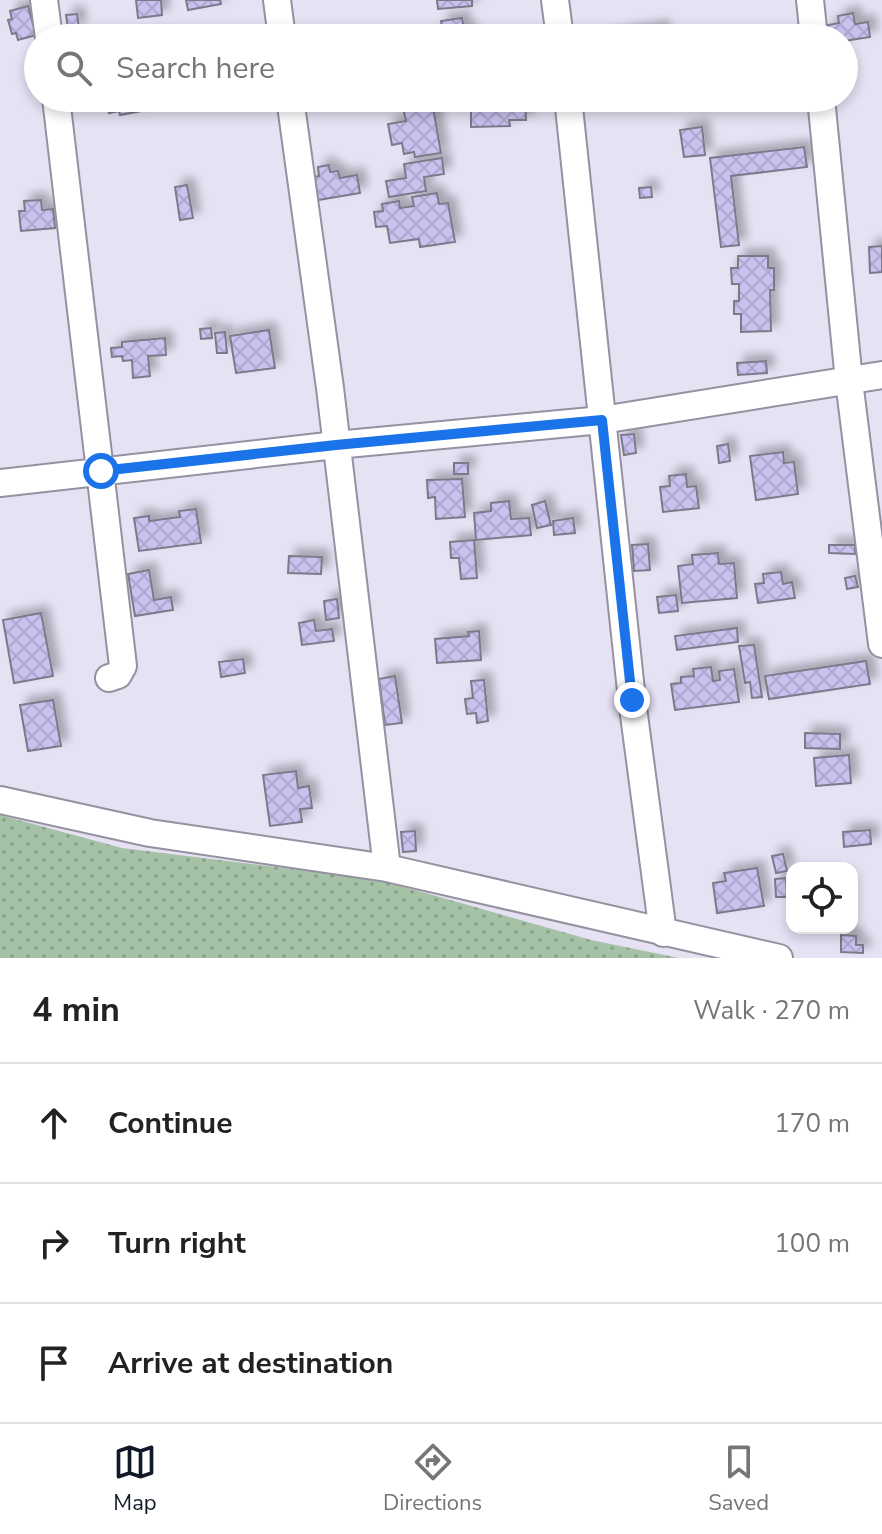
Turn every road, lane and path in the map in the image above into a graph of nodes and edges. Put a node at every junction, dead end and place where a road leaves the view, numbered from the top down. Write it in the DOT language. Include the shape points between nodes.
graph roads {
  1 [pos="44,0"];
  2 [pos="277,0"];
  3 [pos="555,0"];
  4 [pos="810,0"];
  5 [pos="47,24"];
  6 [pos="280,24"];
  7 [pos="558,24"];
  8 [pos="813,24"];
  9 [pos="58,112"];
  10 [pos="292,112"];
  11 [pos="569,112"];
  12 [pos="822,112"];
  13 [pos="882,375"];
  14 [pos="849,381"];
  15 [pos="602,420"];
  16 [pos="336,445"];
  17 [pos="101,471"];
  18 [pos="0,483"];
  19 [pos="882,644"];
  20 [pos="109,678"];
  21 [pos="0,800"];
  22 [pos="387,868"];
  23 [pos="663,933"];
  24 [pos="779,958"];
  1 -- 5 [label="street"];
  2 -- 6 [label="street"];
  3 -- 7 [label="street"];
  4 -- 8 [label="street"];
  9 -- 17 [label="street"];
  10 -- 16 [label="street"];
  11 -- 15 [label="street"];
  12 -- 14 [label="street"];
  13 -- 14 [label="street"];
  14 -- 15 [label="street"];
  14 -- 19 [label="street"];
  15 -- 16 [label="street"];
  15 -- 23 [label="street"];
  16 -- 17 [label="street"];
  16 -- 22 [label="street"];
  17 -- 18 [label="street"];
  17 -- 20 [label="street" via="123,666"];
  21 -- 22 [label="street" via="150,833"];
  22 -- 23 [label="street"];
  23 -- 24 [label="street"];
}
